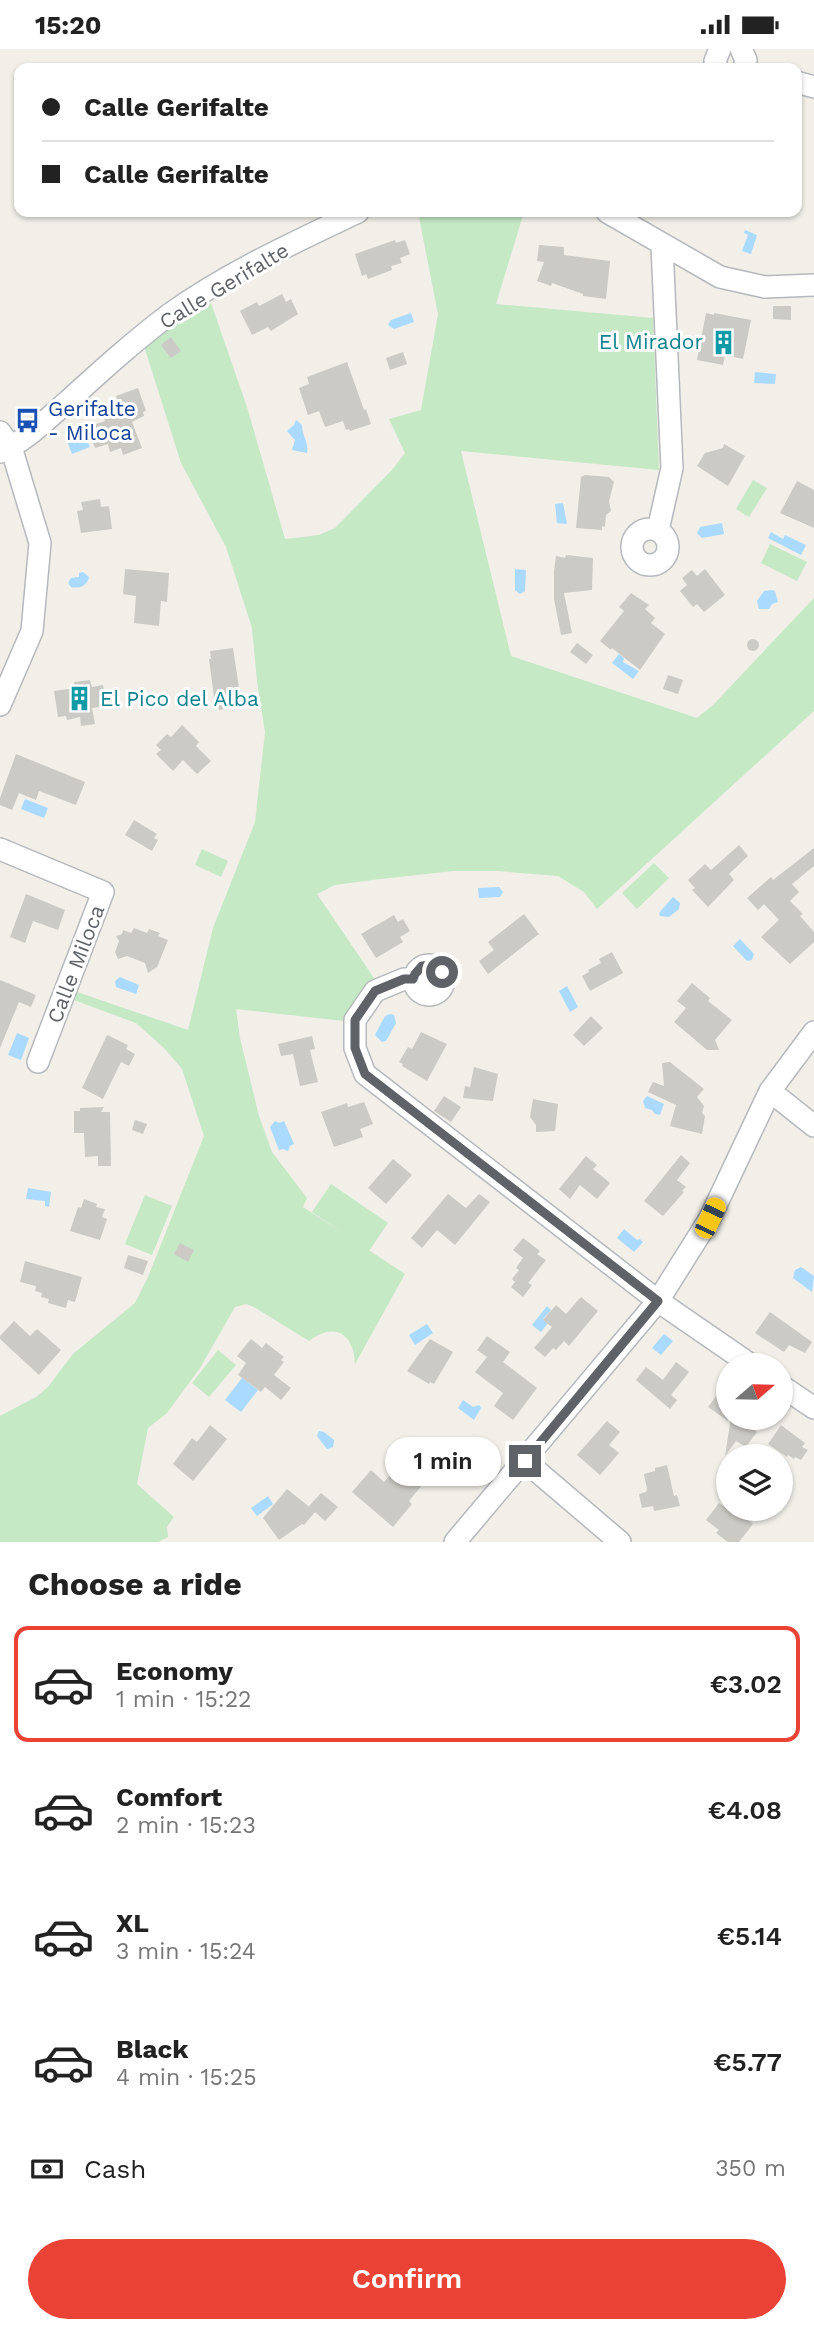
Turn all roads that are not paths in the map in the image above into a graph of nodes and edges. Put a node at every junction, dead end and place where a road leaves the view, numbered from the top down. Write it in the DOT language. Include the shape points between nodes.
graph roads {
  1 [pos="348,217"];
  2 [pos="615,217"];
  3 [pos="662,246"];
  4 [pos="814,285"];
  5 [pos="4,444"];
  6 [pos="658,530"];
  7 [pos="0,705"];
  8 [pos="0,849"];
  9 [pos="413,979"];
  10 [pos="814,1032"];
  11 [pos="38,1062"];
  12 [pos="769,1091"];
  13 [pos="814,1126"];
  14 [pos="658,1301"];
  15 [pos="734,1353"];
  16 [pos="793,1394"];
  17 [pos="814,1408"];
  18 [pos="525,1461"];
  19 [pos="455,1542"];
  20 [pos="620,1542"];
  1 -- 5 [label="street, Calle Gerifalte" via="227,279 172,313 35,429"];
  2 -- 3 [label="street"];
  3 -- 4 [label="street" via="720,277 765,287"];
  3 -- 6 [label="street" via="672,468"];
  5 -- 7 [label="street" via="40,543 32,631"];
  8 -- 11 [label="street, Calle Miloca" via="103,892"];
  9 -- 14 [label="street" via="375,991 355,1020 355,1048 365,1074"];
  10 -- 12 [label="street"];
  12 -- 13 [label="street"];
  12 -- 14 [label="street" via="710,1218"];
  14 -- 15 [label="street"];
  14 -- 18 [label="street"];
  16 -- 17 [label="street"];
  18 -- 19 [label="street"];
  18 -- 20 [label="street"];
}
